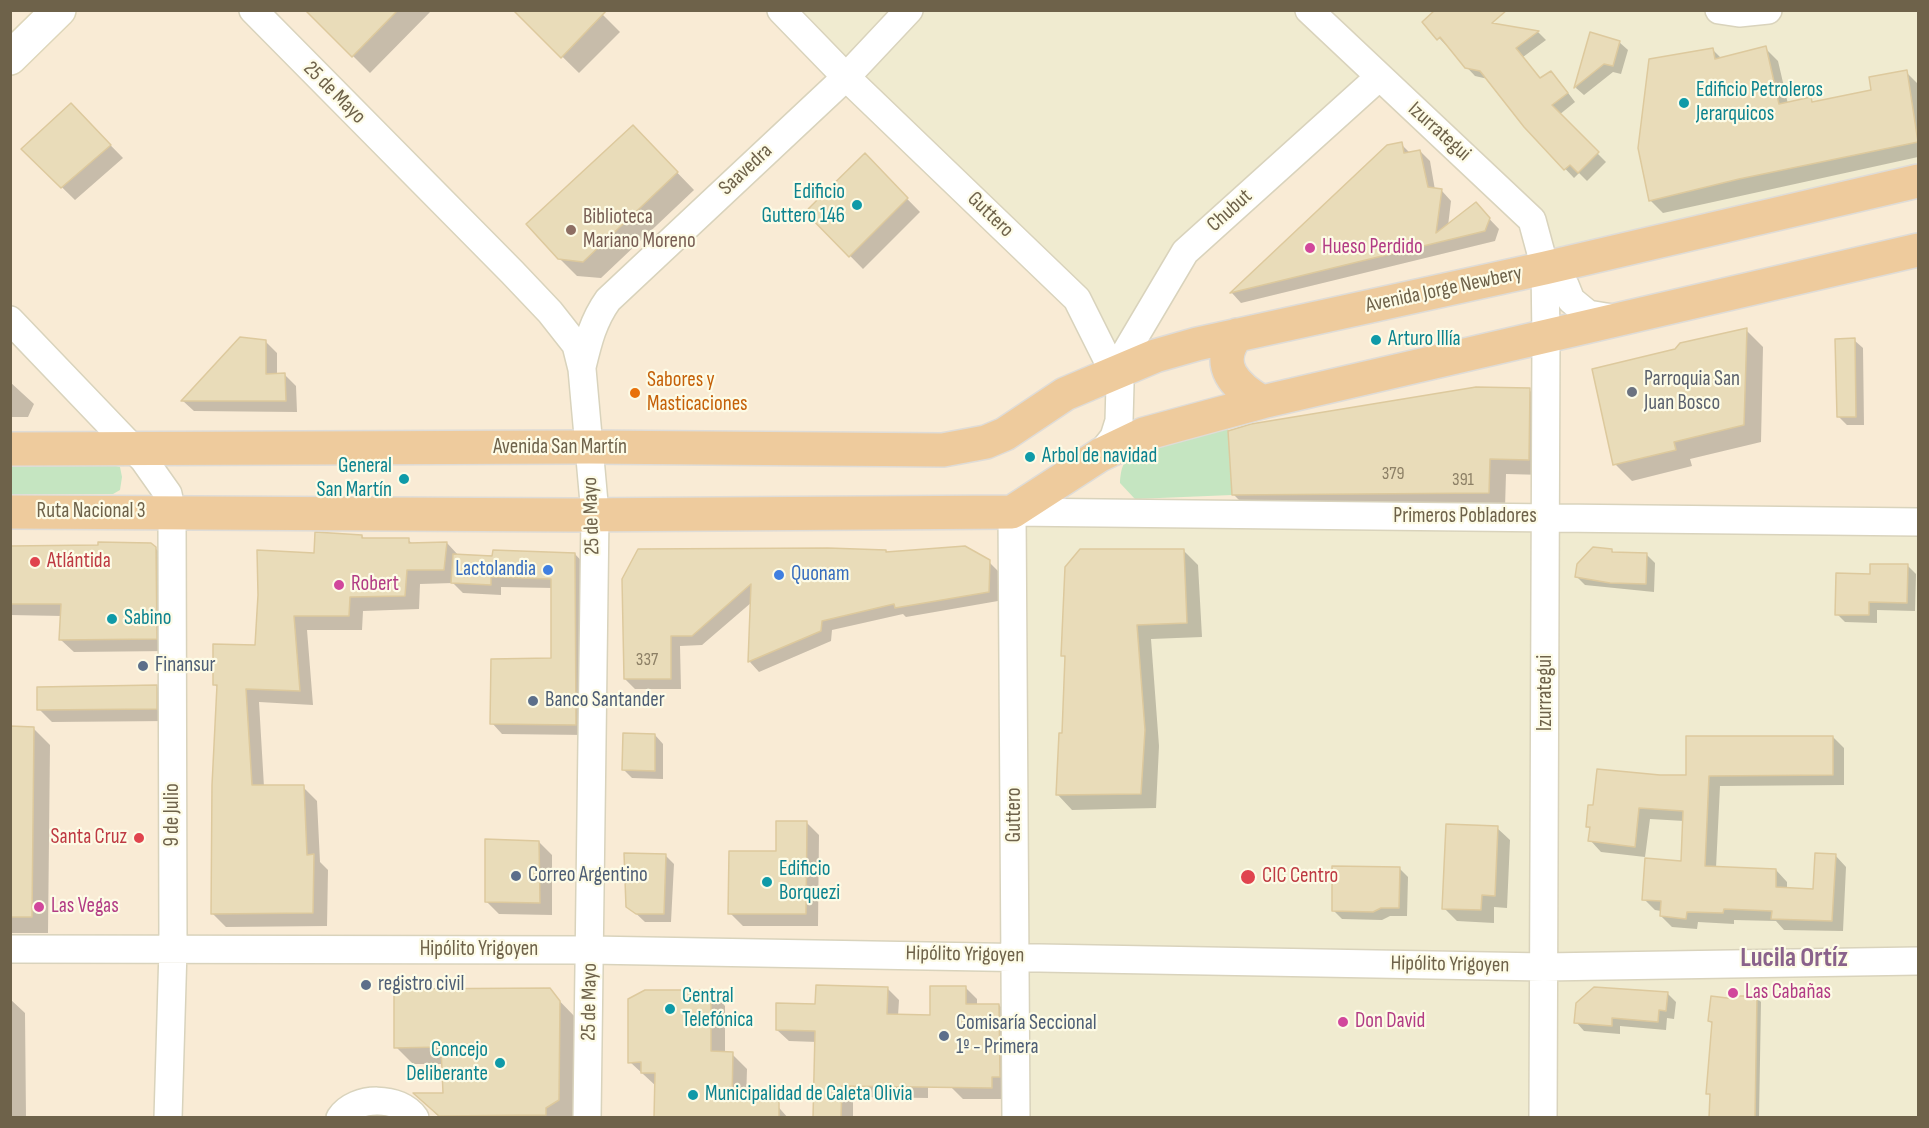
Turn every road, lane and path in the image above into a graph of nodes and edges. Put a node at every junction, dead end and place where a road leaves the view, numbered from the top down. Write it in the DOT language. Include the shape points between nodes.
graph roads {
  1 [pos="59,10"];
  2 [pos="253,10"];
  3 [pos="781,10"];
  4 [pos="909,10"];
  5 [pos="1309,10"];
  6 [pos="1719,10"];
  7 [pos="1768,10"];
  8 [pos="10,58"];
  9 [pos="846,76"];
  10 [pos="1378,78"];
  11 [pos="1918,181"];
  12 [pos="1918,250"];
  13 [pos="1545,268"];
  14 [pos="1628,319"];
  15 [pos="10,320"];
  16 [pos="1237,335"];
  17 [pos="1546,337"];
  18 [pos="582,369"];
  19 [pos="1114,372"];
  20 [pos="1262,402"];
  21 [pos="986,442"];
  22 [pos="589,447"];
  23 [pos="133,448"];
  24 [pos="10,450"];
  25 [pos="1100,455"];
  26 [pos="10,512"];
  27 [pos="1012,512"];
  28 [pos="172,513"];
  29 [pos="595,514"];
  30 [pos="1547,517"];
  31 [pos="1918,522"];
  32 [pos="10,949"];
  33 [pos="173,949"];
  34 [pos="591,950"];
  35 [pos="1015,956"];
  36 [pos="1918,961"];
  37 [pos="1544,967"];
  38 [pos="168,1118"];
  39 [pos="340,1118"];
  40 [pos="415,1118"];
  41 [pos="587,1118"];
  42 [pos="1016,1118"];
  43 [pos="1543,1118"];
  1 -- 8 [label="street"];
  2 -- 18 [label="street, 25 de Mayo" via="550,312 576,345"];
  3 -- 9 [label="street, Guttero"];
  4 -- 9 [label="street, Saavedra"];
  5 -- 10 [label="street, Izurrategui"];
  6 -- 7 [label="street"];
  9 -- 18 [label="street, Saavedra" via="608,300 596,316"];
  9 -- 19 [label="street, Guttero" via="1077,299"];
  10 -- 13 [label="street, Izurrategui" via="1532,220"];
  10 -- 19 [label="street, Chubut" via="1185,252"];
  11 -- 13 [label="highway, Avenida Jorge Newbery"];
  12 -- 14 [label="highway"];
  13 -- 14 [label="street" via="1565,285 1571,300 1588,314"];
  13 -- 16 [label="highway, Avenida Jorge Newbery"];
  13 -- 17 [label="street, Izurrategui"];
  14 -- 17 [label="highway"];
  15 -- 23 [label="street"];
  16 -- 19 [label="highway, Avenida Jorge Newbery" via="1155,356"];
  16 -- 20 [label="highway" via="1231,342 1228,361 1233,381"];
  17 -- 20 [label="highway"];
  17 -- 30 [label="street, Izurrategui"];
  18 -- 22 [label="street, 25 de Mayo"];
  19 -- 21 [label="highway, Avenida Jorge Newbery" via="1065,394 1005,434"];
  19 -- 25 [label="street, Guttero" via="1120,385 1119,421 1114,437"];
  20 -- 25 [label="highway" via="1144,434"];
  21 -- 22 [label="highway, Avenida San Martín" via="943,450"];
  22 -- 23 [label="highway, Avenida San Martín"];
  22 -- 29 [label="street, 25 de Mayo"];
  23 -- 24 [label="highway"];
  23 -- 28 [label="street, 9 de Julio" via="163,485"];
  25 -- 27 [label="highway"];
  26 -- 28 [label="highway, Ruta Nacional 3"];
  27 -- 29 [label="highway"];
  27 -- 30 [label="street, Primeros Pobladores"];
  27 -- 35 [label="street, Guttero"];
  28 -- 29 [label="highway"];
  28 -- 33 [label="street, 9 de Julio"];
  29 -- 34 [label="street, 25 de Mayo"];
  30 -- 31 [label="street, Primeros Pobladores"];
  30 -- 37 [label="street, Izurrategui"];
  32 -- 33 [label="street, Hipólito Yrigoyen"];
  33 -- 34 [label="street, Hipólito Yrigoyen"];
  33 -- 38 [label="street, 9 de Julio"];
  34 -- 35 [label="street, Hipólito Yrigoyen"];
  34 -- 41 [label="street, 25 de Mayo"];
  35 -- 37 [label="street, Hipólito Yrigoyen"];
  35 -- 42 [label="street, Guttero"];
  36 -- 37 [label="street, Hipólito Yrigoyen"];
  37 -- 43 [label="street, Izurrategui"];
  39 -- 40 [label="street" via="360,1103 377,1100 411,1112"];
}
